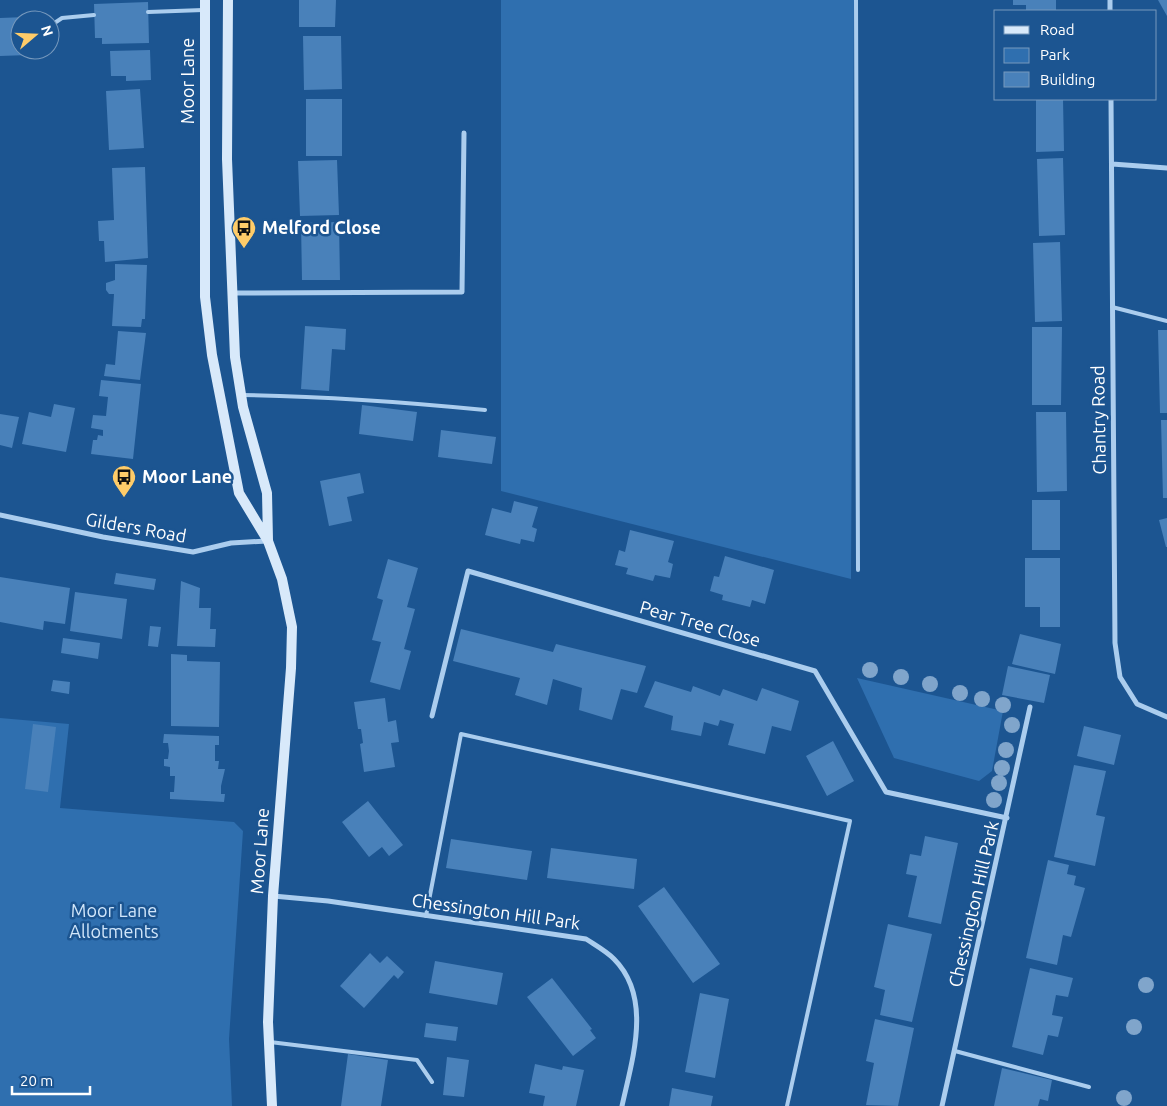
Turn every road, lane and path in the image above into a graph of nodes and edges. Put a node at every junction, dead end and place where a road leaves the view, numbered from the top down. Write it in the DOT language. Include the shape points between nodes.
graph roads {
  1 [pos="228,0"];
  2 [pos="856,0"];
  3 [pos="205,5"];
  4 [pos="148,12"];
  5 [pos="94,15"];
  6 [pos="60,19"];
  7 [pos="1111,100"];
  8 [pos="464,133"];
  9 [pos="1112,164"];
  10 [pos="1167,168"];
  11 [pos="232,294"];
  12 [pos="1112,307"];
  13 [pos="1167,321"];
  14 [pos="241,395"];
  15 [pos="485,410"];
  16 [pos="0,515"];
  17 [pos="268,541"];
  18 [pos="858,570"];
  19 [pos="1030,707"];
  20 [pos="432,716"];
  21 [pos="1167,717"];
  22 [pos="1007,818"];
  23 [pos="273,896"];
  24 [pos="426,916"];
  25 [pos="269,1041"];
  26 [pos="954,1050"];
  27 [pos="432,1082"];
  28 [pos="1089,1087"];
  29 [pos="272,1106"];
  30 [pos="622,1106"];
  31 [pos="787,1106"];
  32 [pos="942,1106"];
  1 -- 11 [label="street, Moor Lane" via="227,159"];
  2 -- 18 [label="lane"];
  3 -- 4 [label="lane"];
  3 -- 17 [label="street, Moor Lane" via="205,298 220,405 239,493"];
  5 -- 6 [label="lane"];
  7 -- 9 [label="street, Chantry Road"];
  8 -- 11 [label="street" via="462,292"];
  9 -- 10 [label="street"];
  9 -- 12 [label="street, Chantry Road"];
  11 -- 14 [label="street, Moor Lane" via="235,357"];
  12 -- 13 [label="lane"];
  12 -- 21 [label="street, Chantry Road" via="1115,643 1118,669 1137,704"];
  14 -- 15 [label="lane" via="305,395"];
  14 -- 17 [label="street, Moor Lane" via="267,493"];
  16 -- 17 [label="street, Gilders Road" via="102,538 193,552 231,543"];
  17 -- 23 [label="street, Moor Lane" via="282,578 292,627"];
  19 -- 22 [label="street, Chessington Hill Park"];
  20 -- 22 [label="street, Pear Tree Close" via="468,571 815,671 886,792"];
  22 -- 26 [label="street, Chessington Hill Park"];
  23 -- 24 [label="street, Chessington Hill Park"];
  23 -- 25 [label="street, Moor Lane"];
  24 -- 30 [label="street, Chessington Hill Park" via="586,939 614,960 633,988 638,1022"];
  24 -- 31 [label="lane" via="461,734 850,821"];
  25 -- 27 [label="lane" via="417,1060"];
  25 -- 29 [label="street, Moor Lane"];
  26 -- 28 [label="lane"];
  26 -- 32 [label="street, Chessington Hill Park"];
}
